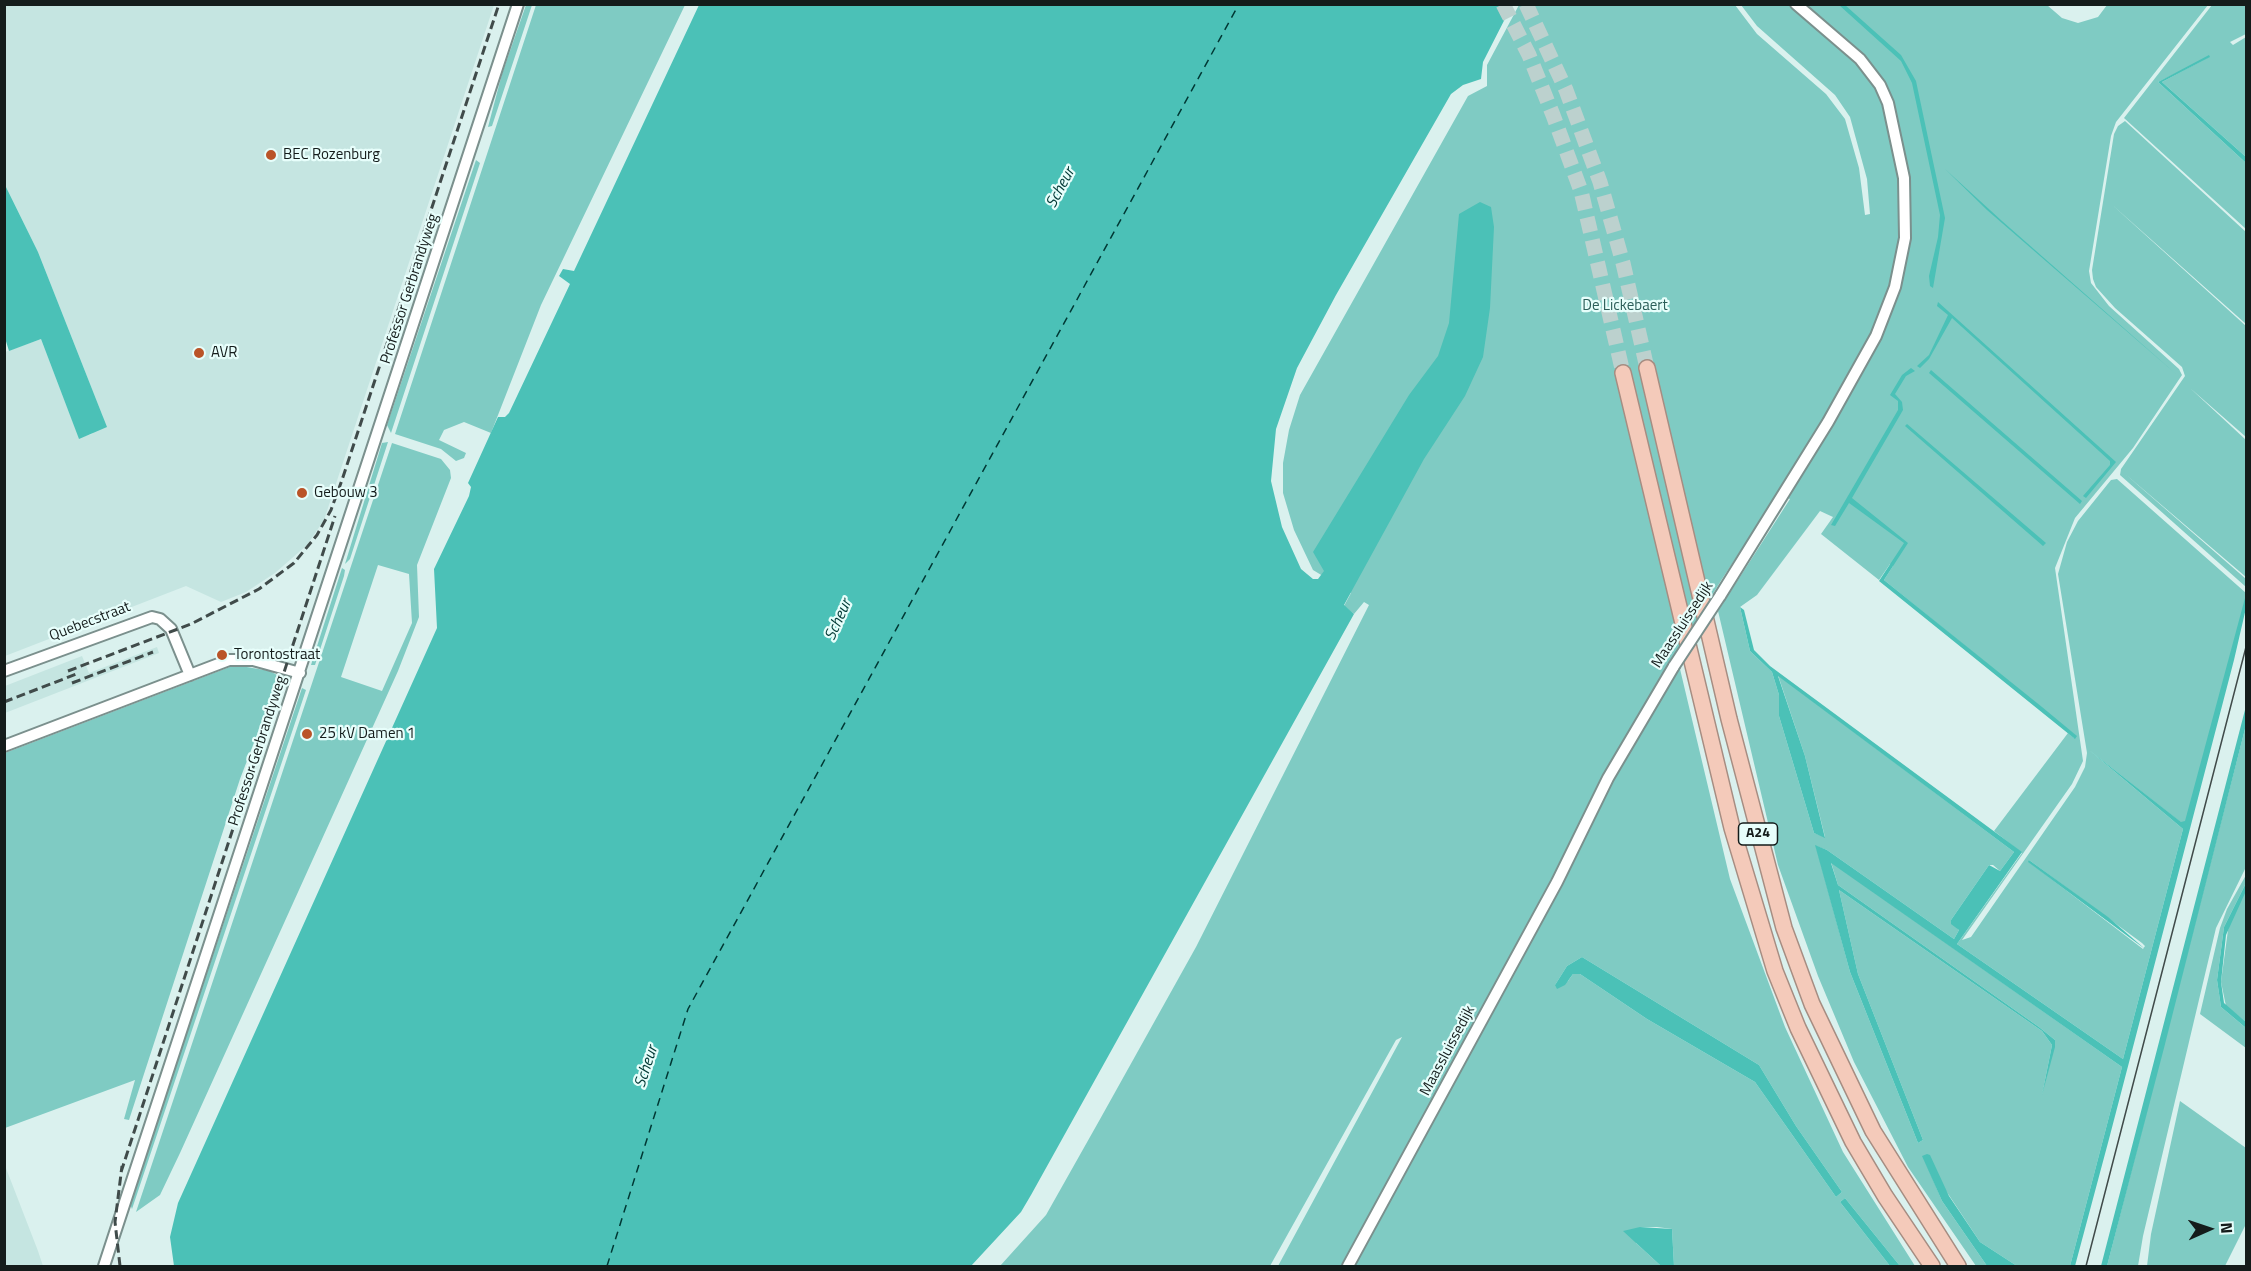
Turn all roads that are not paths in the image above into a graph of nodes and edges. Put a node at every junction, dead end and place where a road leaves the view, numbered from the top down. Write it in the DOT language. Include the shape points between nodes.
graph roads {
  1 [pos="518,4"];
  2 [pos="1796,4"];
  3 [pos="1647,368"];
  4 [pos="1623,374"];
  5 [pos="4,671"];
  6 [pos="300,673"];
  7 [pos="190,675"];
  8 [pos="4,746"];
  9 [pos="104,1266"];
  10 [pos="1348,1266"];
  11 [pos="1932,1266"];
  12 [pos="1958,1266"];
  1 -- 6 [label="street, Professor Gerbrandyweg"];
  2 -- 10 [label="street, Maassluissedijk, bridge" via="1860,59 1880,85 1890,112 1904,178 1905,238 1895,287 1876,336 1822,431 1608,778 1557,882"];
  3 -- 12 [label="highway, A24" via="1729,719 1784,928 1812,1004 1873,1131"];
  4 -- 11 [label="highway, A24" via="1732,828 1775,971 1853,1142"];
  5 -- 7 [label="street, Quebecstraat" via="152,617 171,629"];
  6 -- 7 [label="street" via="242,658"];
  6 -- 9 [label="street, Professor Gerbrandyweg"];
  7 -- 8 [label="street"];
}
